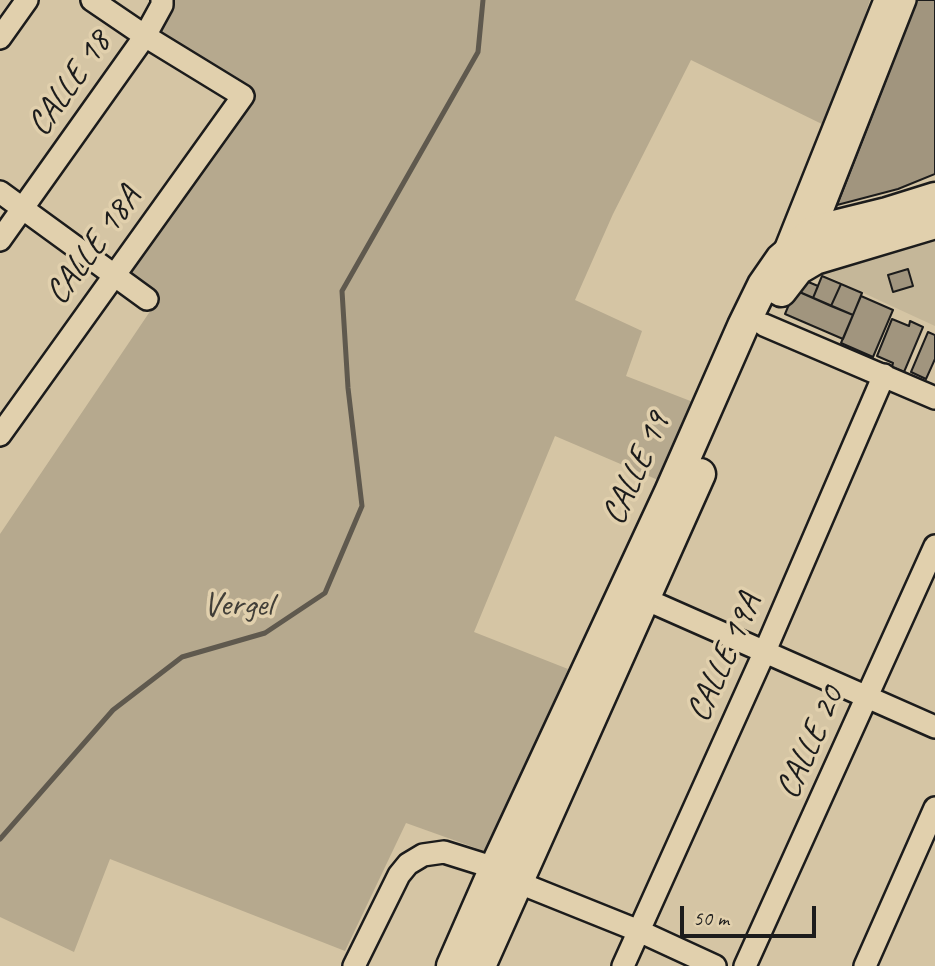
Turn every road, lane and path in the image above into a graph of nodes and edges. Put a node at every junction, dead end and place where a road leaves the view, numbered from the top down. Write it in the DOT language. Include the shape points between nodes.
graph roads {
  1 [pos="27,0"];
  2 [pos="92,0"];
  3 [pos="162,0"];
  4 [pos="885,0"];
  5 [pos="905,0"];
  6 [pos="145,36"];
  7 [pos="0,38"];
  8 [pos="0,192"];
  9 [pos="935,198"];
  10 [pos="22,209"];
  11 [pos="935,223"];
  12 [pos="814,231"];
  13 [pos="0,240"];
  14 [pos="790,264"];
  15 [pos="114,275"];
  16 [pos="147,299"];
  17 [pos="764,325"];
  18 [pos="884,375"];
  19 [pos="935,398"];
  20 [pos="0,435"];
  21 [pos="935,546"];
  22 [pos="645,598"];
  23 [pos="765,651"];
  24 [pos="868,697"];
  25 [pos="935,727"];
  26 [pos="935,808"];
  27 [pos="506,875"];
  28 [pos="639,931"];
  29 [pos="354,966"];
  30 [pos="452,966"];
  31 [pos="480,966"];
  32 [pos="623,966"];
  33 [pos="715,966"];
  34 [pos="745,966"];
  35 [pos="865,966"];
  1 -- 7 [label="street"];
  2 -- 6 [label="street"];
  3 -- 6 [label="street, CALLE 18"];
  4 -- 14 [label="street, CALLE 19"];
  5 -- 12 [label="street"];
  6 -- 10 [label="street, CALLE 18"];
  6 -- 15 [label="street, CALLE 18A" via="243,96"];
  8 -- 10 [label="street"];
  9 -- 12 [label="main road"];
  10 -- 13 [label="street, CALLE 18"];
  10 -- 15 [label="street"];
  11 -- 14 [label="main road"];
  12 -- 14 [label="main road"];
  14 -- 17 [label="main road, CALLE 19"];
  14 -- 27 [label="main road, CALLE 19" via="763,285 743,326"];
  15 -- 16 [label="street"];
  15 -- 20 [label="street, CALLE 18A"];
  17 -- 18 [label="street"];
  17 -- 22 [label="main road, CALLE 19"];
  18 -- 19 [label="street"];
  18 -- 23 [label="street, CALLE 19A"];
  21 -- 24 [label="street, CALLE 20"];
  22 -- 23 [label="street"];
  22 -- 27 [label="main road, CALLE 19"];
  23 -- 24 [label="street"];
  23 -- 28 [label="street, CALLE 19A"];
  24 -- 25 [label="street"];
  24 -- 34 [label="street, CALLE 20"];
  26 -- 35 [label="street"];
  27 -- 28 [label="street"];
  27 -- 29 [label="street" via="444,852 408,864"];
  27 -- 30 [label="main road, CALLE 19"];
  27 -- 31 [label="main road, CALLE 19"];
  28 -- 32 [label="street, CALLE 19A"];
  28 -- 33 [label="street"];
}
